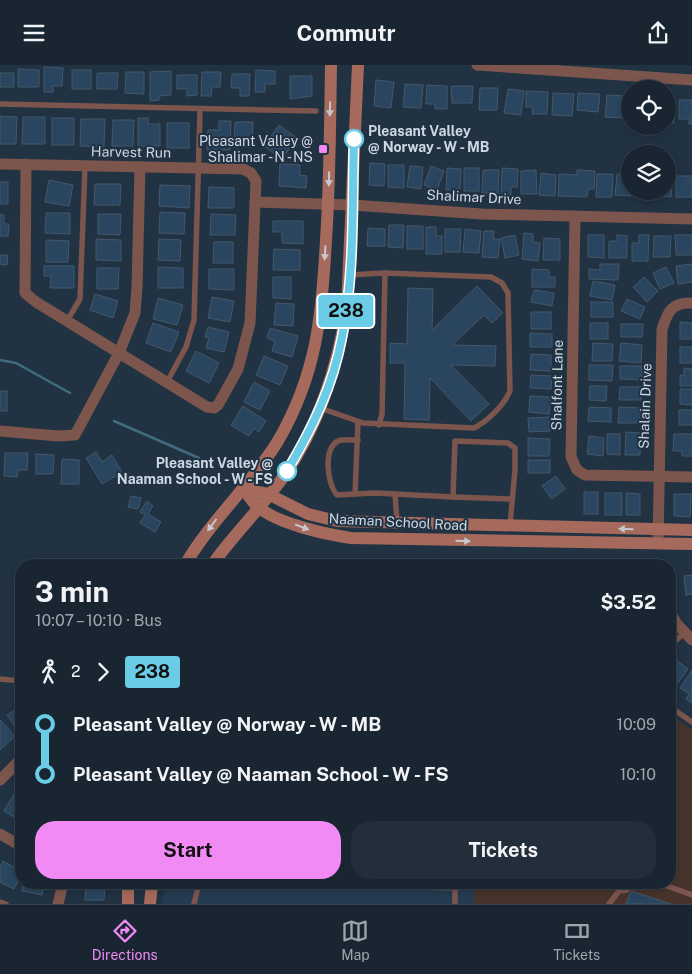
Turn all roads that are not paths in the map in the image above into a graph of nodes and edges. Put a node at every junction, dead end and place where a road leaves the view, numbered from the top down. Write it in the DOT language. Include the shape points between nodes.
graph roads {
  1 [pos="331,65"];
  2 [pos="358,65"];
  3 [pos="477,65"];
  4 [pos="692,80"];
  5 [pos="0,104"];
  6 [pos="200,110"];
  7 [pos="316,111"];
  8 [pos="0,163"];
  9 [pos="26,164"];
  10 [pos="85,166"];
  11 [pos="140,167"];
  12 [pos="198,168"];
  13 [pos="255,202"];
  14 [pos="328,205"];
  15 [pos="352,205"];
  16 [pos="574,216"];
  17 [pos="692,219"];
  18 [pos="385,273"];
  19 [pos="349,275"];
  20 [pos="692,303"];
  21 [pos="67,321"];
  22 [pos="119,353"];
  23 [pos="167,383"];
  24 [pos="320,408"];
  25 [pos="358,422"];
  26 [pos="379,425"];
  27 [pos="0,431"];
  28 [pos="358,440"];
  29 [pos="658,477"];
  30 [pos="692,477"];
  31 [pos="243,489"];
  32 [pos="268,494"];
  33 [pos="355,494"];
  34 [pos="395,494"];
  35 [pos="453,497"];
  36 [pos="512,499"];
  37 [pos="258,507"];
  38 [pos="397,522"];
  39 [pos="510,525"];
  40 [pos="656,529"];
  41 [pos="692,530"];
  42 [pos="658,543"];
  43 [pos="692,544"];
  44 [pos="188,559"];
  45 [pos="217,559"];
  46 [pos="676,620"];
  47 [pos="688,637"];
  48 [pos="676,643"];
  49 [pos="0,679"];
  50 [pos="15,680"];
  51 [pos="676,711"];
  52 [pos="692,721"];
  53 [pos="15,769"];
  54 [pos="0,780"];
  55 [pos="0,834"];
  56 [pos="15,843"];
  57 [pos="62,889"];
  58 [pos="128,889"];
  59 [pos="151,889"];
  60 [pos="198,889"];
  61 [pos="455,889"];
  62 [pos="627,889"];
  63 [pos="676,889"];
  64 [pos="692,895"];
  65 [pos="0,903"];
  66 [pos="6,904"];
  67 [pos="58,904"];
  68 [pos="128,904"];
  69 [pos="150,904"];
  70 [pos="194,904"];
  71 [pos="454,904"];
  72 [pos="609,904"];
  1 -- 14 [label="main road, one-way"];
  2 -- 15 [label="main road"];
  3 -- 4 [label="street"];
  5 -- 6 [label="lane"];
  6 -- 7 [label="lane"];
  6 -- 12 [label="lane"];
  8 -- 9 [label="street, Harvest Run"];
  9 -- 10 [label="street, Harvest Run"];
  9 -- 21 [label="street" via="25,293"];
  10 -- 11 [label="street, Harvest Run"];
  10 -- 21 [label="lane" via="80,299"];
  11 -- 12 [label="street, Harvest Run"];
  11 -- 22 [label="street" via="136,300"];
  12 -- 13 [label="street, Harvest Run" via="243,169 251,173 256,181"];
  12 -- 23 [label="lane" via="194,319 186,347"];
  13 -- 14 [label="street, Shalimar Drive"];
  13 -- 23 [label="street" via="252,300 238,369 214,408"];
  14 -- 15 [label="street, Shalimar Drive"];
  14 -- 31 [label="main road, one-way" via="324,297 313,358 282,433"];
  15 -- 16 [label="street, Shalimar Drive" via="482,214"];
  15 -- 19 [label="main road"];
  16 -- 17 [label="street, Shalimar Drive"];
  16 -- 29 [label="street, Shalfont Lane" via="571,457 577,470 585,475"];
  18 -- 19 [label="lane"];
  18 -- 26 [label="lane" via="382,414"];
  18 -- 26 [label="lane" via="491,277 502,283 508,293 510,391 507,399 483,424 474,428"];
  19 -- 24 [label="main road" via="342,338"];
  20 -- 29 [label="street, Shalain Drive" via="674,305 667,313 662,330"];
  21 -- 22 [label="street"];
  22 -- 23 [label="street"];
  22 -- 27 [label="street" via="75,435"];
  24 -- 25 [label="lane"];
  24 -- 32 [label="main road" via="294,459"];
  25 -- 26 [label="lane"];
  25 -- 28 [label="lane"];
  28 -- 33 [label="lane"];
  28 -- 33 [label="lane" via="340,440 333,445 328,462 332,490 337,495"];
  29 -- 30 [label="street"];
  29 -- 40 [label="street, Shalain Drive"];
  31 -- 32 [label="main road, Naaman School Road"];
  31 -- 37 [label="main road, Naaman School Road"];
  31 -- 44 [label="main road, one-way" via="212,524"];
  32 -- 37 [label="main road"];
  32 -- 38 [label="main road, Naaman School Road" via="308,514 337,521"];
  33 -- 34 [label="lane"];
  34 -- 35 [label="lane"];
  34 -- 38 [label="lane"];
  35 -- 36 [label="lane"];
  35 -- 36 [label="lane" via="455,441 508,443 515,448"];
  36 -- 39 [label="lane"];
  37 -- 42 [label="main road, Naaman School Road, one-way" via="304,529 351,538"];
  37 -- 45 [label="main road"];
  38 -- 39 [label="main road, Naaman School Road"];
  40 -- 39 [label="main road, Naaman School Road, one-way"];
  40 -- 41 [label="main road, Naaman School Road"];
  40 -- 42 [label="street, Shalain Drive"];
  42 -- 43 [label="main road, Naaman School Road"];
  46 -- 47 [label="street"];
  47 -- 48 [label="lane"];
  49 -- 50 [label="lane"];
  51 -- 52 [label="lane"];
  53 -- 54 [label="street"];
  55 -- 56 [label="street"];
  57 -- 67 [label="street"];
  58 -- 68 [label="main road"];
  59 -- 69 [label="main road"];
  60 -- 70 [label="lane"];
  61 -- 71 [label="lane"];
  62 -- 72 [label="lane" via="619,891"];
  63 -- 64 [label="lane"];
  65 -- 66 [label="lane"];
}
